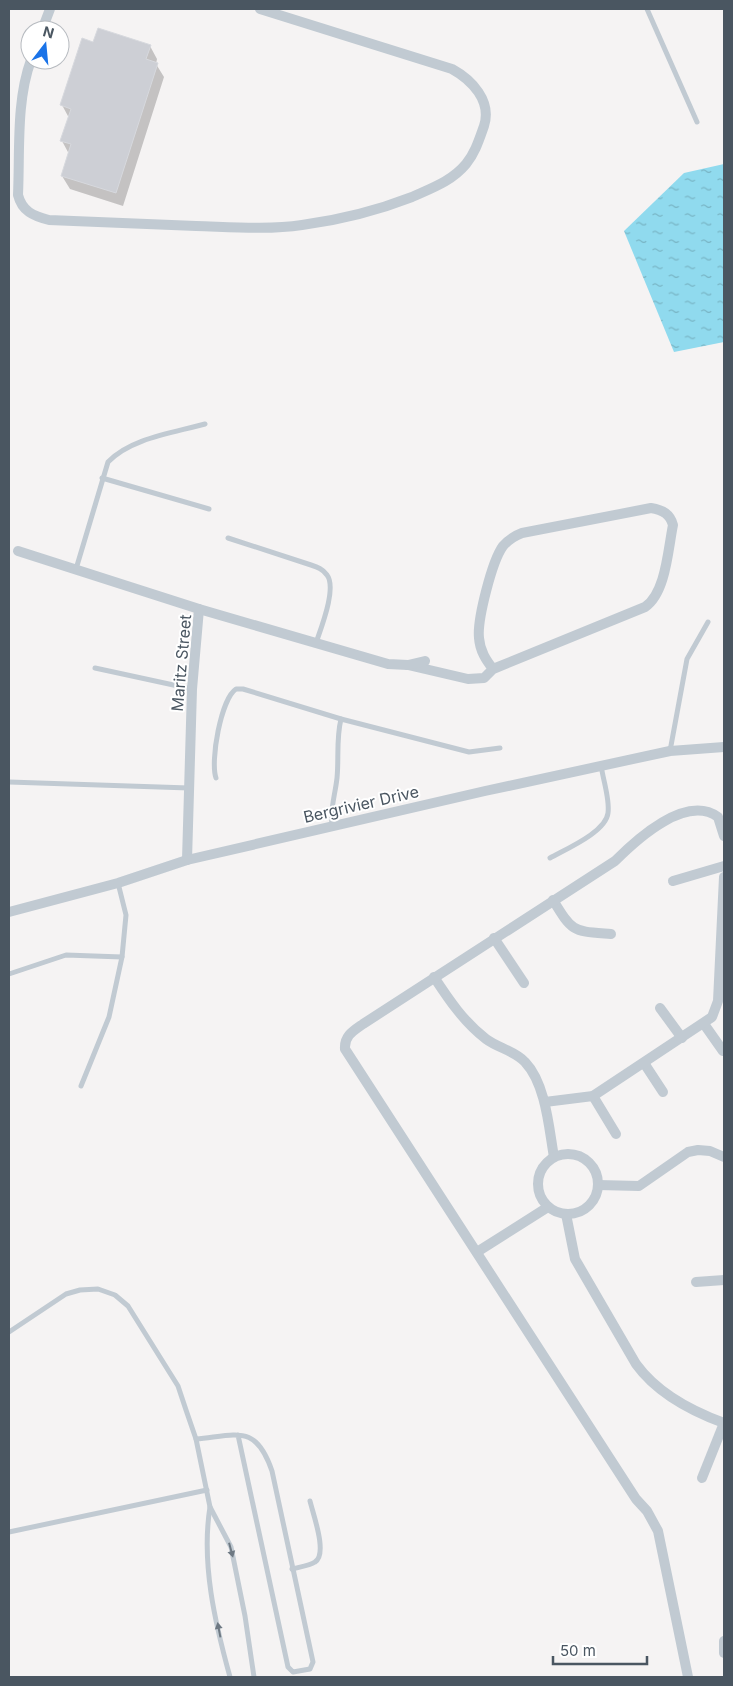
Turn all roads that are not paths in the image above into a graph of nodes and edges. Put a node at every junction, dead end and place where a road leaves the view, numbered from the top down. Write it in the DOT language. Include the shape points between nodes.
graph roads {
  1 [pos="260,9"];
  2 [pos="647,9"];
  3 [pos="28,70"];
  4 [pos="697,122"];
  5 [pos="205,424"];
  6 [pos="102,478"];
  7 [pos="209,509"];
  8 [pos="228,538"];
  9 [pos="18,551"];
  10 [pos="76,570"];
  11 [pos="199,609"];
  12 [pos="708,622"];
  13 [pos="316,643"];
  14 [pos="425,661"];
  15 [pos="408,665"];
  16 [pos="95,668"];
  17 [pos="493,669"];
  18 [pos="192,689"];
  19 [pos="341,718"];
  20 [pos="724,747"];
  21 [pos="500,748"];
  22 [pos="670,751"];
  23 [pos="601,766"];
  24 [pos="216,778"];
  25 [pos="9,782"];
  26 [pos="189,788"];
  27 [pos="332,826"];
  28 [pos="724,836"];
  29 [pos="550,858"];
  30 [pos="187,860"];
  31 [pos="724,866"];
  32 [pos="724,877"];
  33 [pos="673,881"];
  34 [pos="118,883"];
  35 [pos="553,900"];
  36 [pos="9,912"];
  37 [pos="611,934"];
  38 [pos="494,938"];
  39 [pos="723,940"];
  40 [pos="122,957"];
  41 [pos="9,974"];
  42 [pos="722,976"];
  43 [pos="434,977"];
  44 [pos="524,983"];
  45 [pos="722,989"];
  46 [pos="660,1008"];
  47 [pos="704,1024"];
  48 [pos="682,1038"];
  49 [pos="723,1051"];
  50 [pos="644,1063"];
  51 [pos="81,1086"];
  52 [pos="663,1092"];
  53 [pos="594,1096"];
  54 [pos="544,1102"];
  55 [pos="616,1134"];
  56 [pos="554,1157"];
  57 [pos="724,1157"];
  58 [pos="598,1185"];
  59 [pos="548,1207"];
  60 [pos="566,1214"];
  61 [pos="477,1252"];
  62 [pos="724,1280"];
  63 [pos="696,1282"];
  64 [pos="9,1332"];
  65 [pos="724,1423"];
  66 [pos="238,1435"];
  67 [pos="196,1439"];
  68 [pos="702,1478"];
  69 [pos="207,1490"];
  70 [pos="310,1501"];
  71 [pos="210,1506"];
  72 [pos="9,1532"];
  73 [pos="292,1569"];
  74 [pos="724,1641"];
  75 [pos="724,1653"];
  76 [pos="230,1677"];
  77 [pos="254,1677"];
  78 [pos="688,1677"];
  1 -- 3 [label="street" via="466,76 477,88 484,105 485,123 478,145 466,164 436,187 390,205 350,217 300,225 247,228 49,220 28,212 18,195 22,107"];
  2 -- 4 [label="lane"];
  5 -- 6 [label="lane" via="117,452 108,462"];
  6 -- 7 [label="lane"];
  6 -- 10 [label="lane"];
  8 -- 13 [label="lane" via="322,569 328,575 331,589"];
  9 -- 10 [label="street"];
  10 -- 11 [label="street"];
  11 -- 13 [label="street, Maritz Street"];
  11 -- 18 [label="street, Maritz Street"];
  12 -- 22 [label="lane" via="687,659"];
  13 -- 15 [label="street, Maritz Street" via="388,664"];
  14 -- 15 [label="street, Maritz Street"];
  15 -- 17 [label="street" via="468,679 484,678"];
  16 -- 18 [label="lane"];
  17 -- 17 [label="street" via="652,603 660,588 673,525 671,518 652,508 511,537 498,555 480,616 481,651"];
  18 -- 26 [label="street, Maritz Street"];
  19 -- 21 [label="lane" via="469,752"];
  19 -- 24 [label="lane" via="236,689 228,697 213,758"];
  19 -- 27 [label="lane" via="337,777 330,809"];
  20 -- 22 [label="street, Bergrivier Drive"];
  22 -- 23 [label="street, Bergrivier Drive"];
  23 -- 27 [label="street, Bergrivier Drive"];
  23 -- 29 [label="lane" via="608,813 605,820 595,833"];
  25 -- 26 [label="lane"];
  26 -- 30 [label="street, Maritz Street"];
  27 -- 30 [label="street, Bergrivier Drive"];
  28 -- 35 [label="street" via="718,817 712,813 702,809 683,813 636,840 615,861"];
  30 -- 34 [label="street, Bergrivier Drive"];
  31 -- 33 [label="street"];
  32 -- 39 [label="street"];
  34 -- 36 [label="street, Bergrivier Drive"];
  34 -- 40 [label="lane" via="126,915"];
  35 -- 37 [label="street" via="573,928 582,932"];
  35 -- 38 [label="street"];
  38 -- 43 [label="street"];
  38 -- 44 [label="street"];
  39 -- 42 [label="street"];
  40 -- 41 [label="lane" via="66,955"];
  40 -- 51 [label="lane" via="110,1017"];
  42 -- 45 [label="street"];
  43 -- 54 [label="street" via="455,1009 486,1039 526,1063"];
  43 -- 61 [label="street" via="349,1035 345,1049"];
  45 -- 47 [label="street" via="714,1013"];
  46 -- 48 [label="street"];
  47 -- 48 [label="street"];
  47 -- 49 [label="street"];
  48 -- 50 [label="street"];
  50 -- 52 [label="street"];
  50 -- 53 [label="street"];
  53 -- 54 [label="street"];
  53 -- 55 [label="street"];
  54 -- 56 [label="street"];
  56 -- 58 [label="street" via="574,1154 583,1158 596,1173"];
  56 -- 59 [label="street" via="540,1171 538,1180 542,1200"];
  57 -- 58 [label="street" via="710,1151 688,1152 639,1186"];
  58 -- 60 [label="street" via="593,1202 586,1208"];
  59 -- 60 [label="street"];
  59 -- 61 [label="street"];
  60 -- 65 [label="street" via="575,1259 646,1379 702,1415"];
  61 -- 78 [label="street" via="636,1499 654,1521"];
  62 -- 63 [label="street"];
  64 -- 67 [label="lane" via="66,1294 98,1289 115,1295 128,1306 178,1386"];
  65 -- 68 [label="street"];
  66 -- 67 [label="lane"];
  66 -- 73 [label="lane" via="257,1440 266,1453"];
  66 -- 73 [label="lane" via="288,1667 293,1672 310,1669 313,1662"];
  67 -- 69 [label="lane"];
  69 -- 71 [label="lane"];
  69 -- 72 [label="lane"];
  70 -- 73 [label="lane" via="319,1536 320,1556 314,1563"];
  76 -- 71 [label="lane, one-way" via="209,1576 206,1530"];
  71 -- 77 [label="lane, one-way" via="231,1547"];
  74 -- 75 [label="street"];
}
